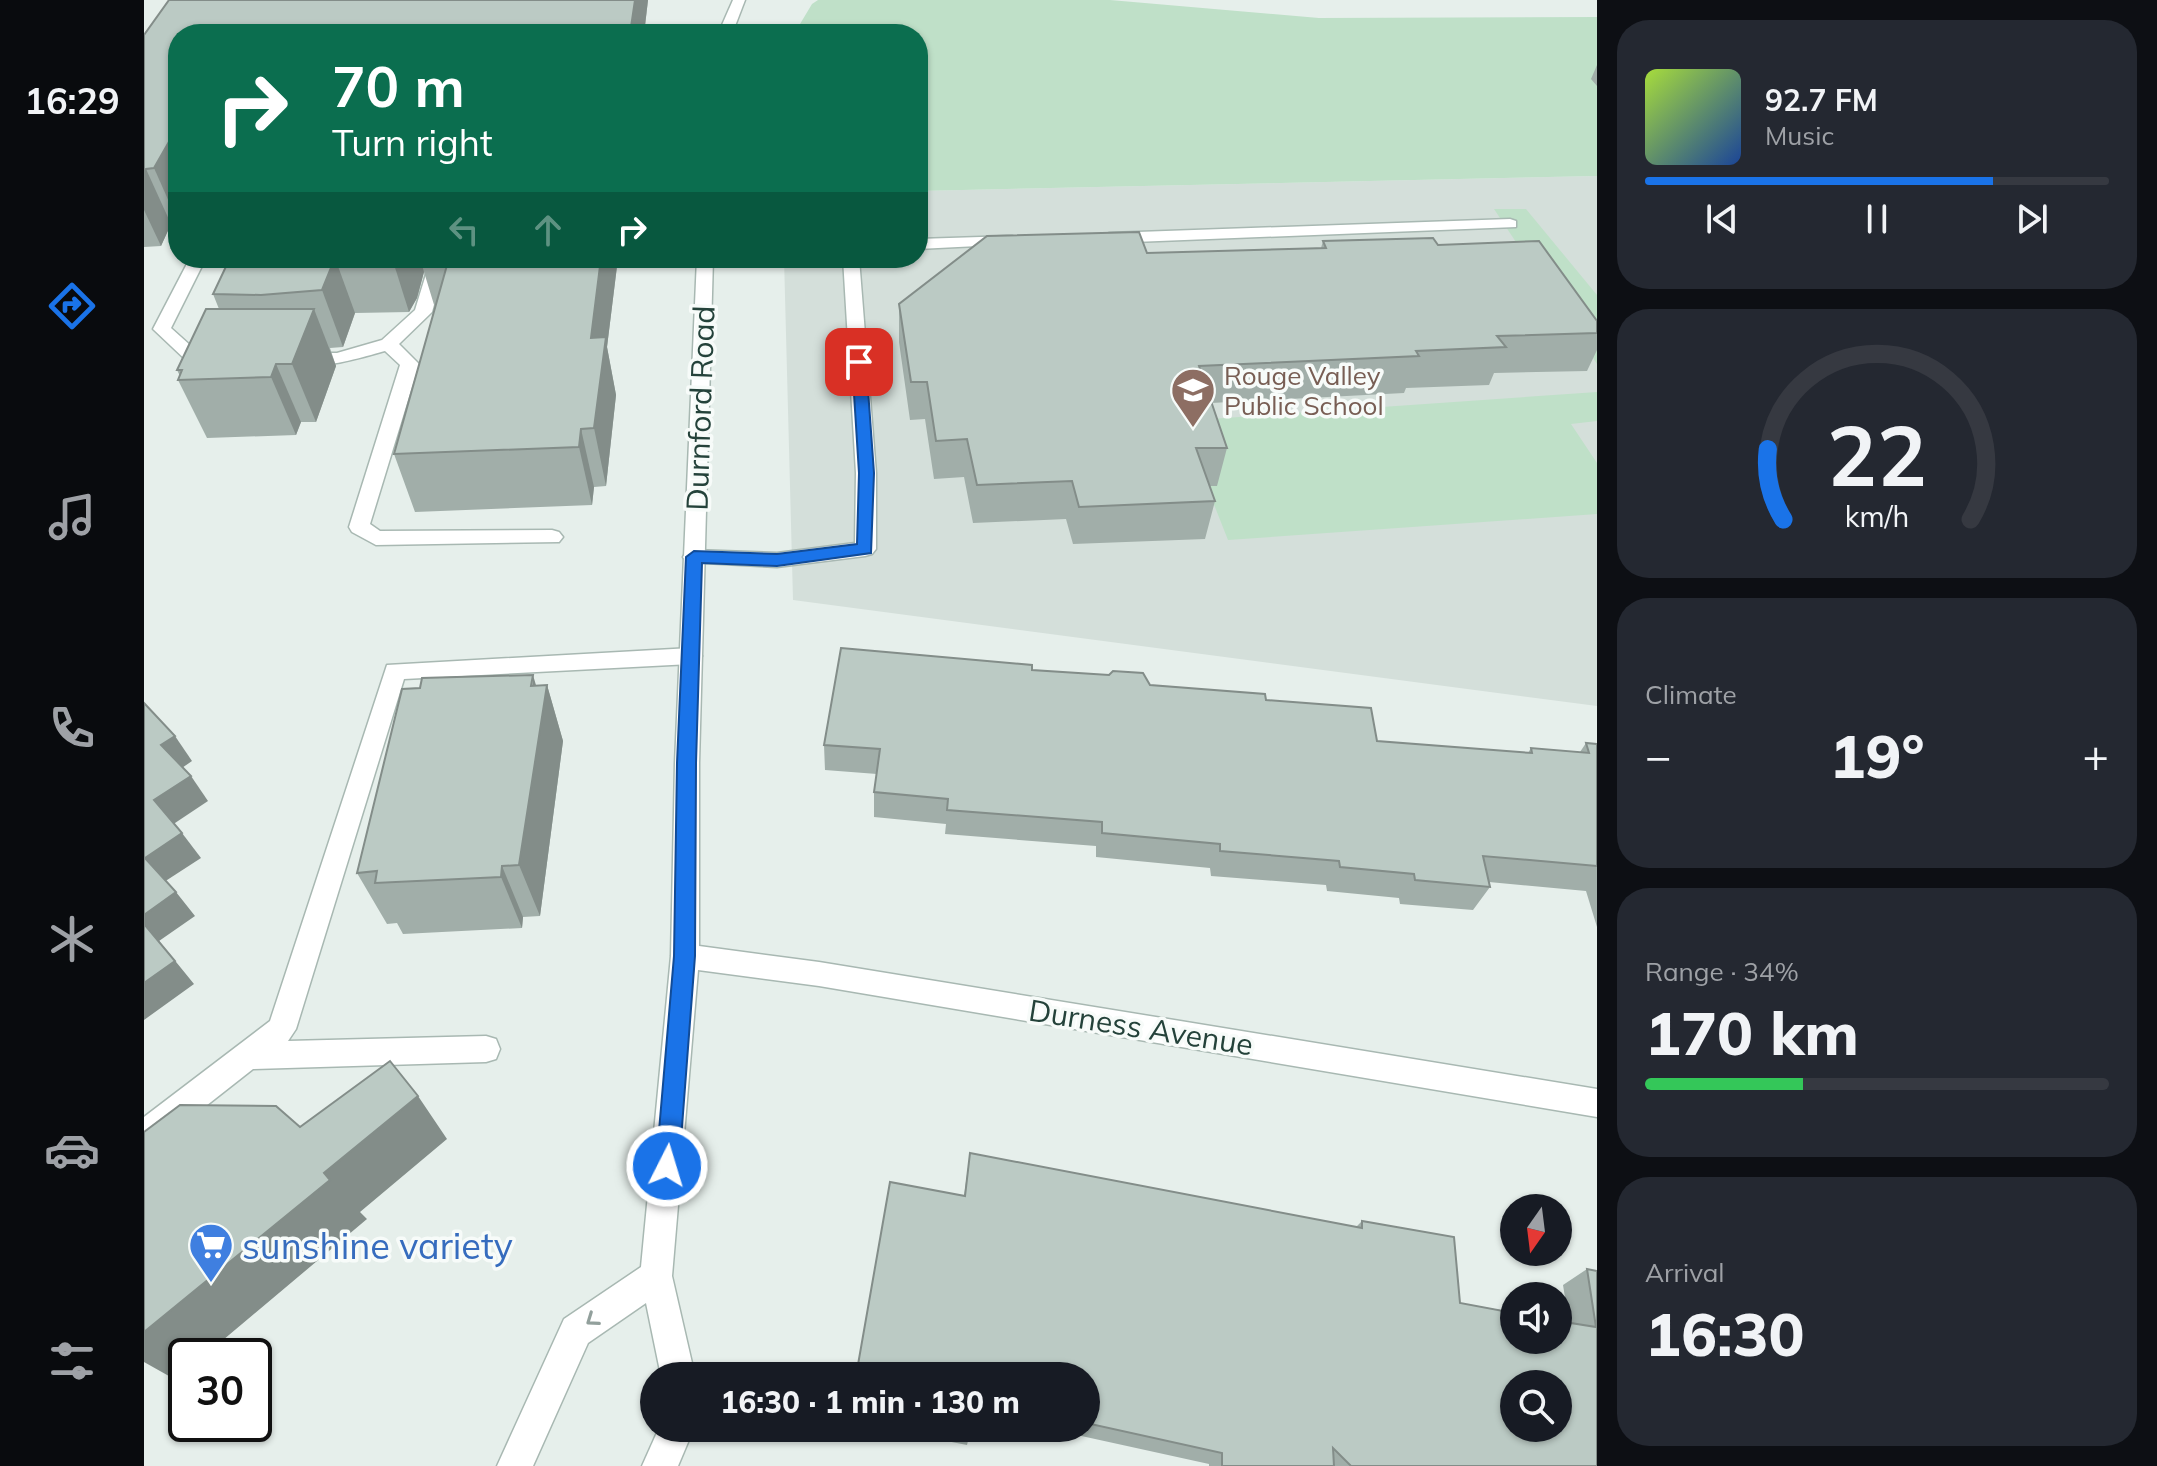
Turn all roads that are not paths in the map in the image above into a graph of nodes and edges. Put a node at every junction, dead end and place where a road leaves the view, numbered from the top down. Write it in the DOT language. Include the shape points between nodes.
graph roads {
  1 [pos="739,0"];
  2 [pos="729,24"];
  3 [pos="1510,224"];
  4 [pos="1096,238"];
  5 [pos="1034,240"];
  6 [pos="928,244"];
  7 [pos="193,268"];
  8 [pos="436,268"];
  9 [pos="705,268"];
  10 [pos="852,268"];
  11 [pos="388,344"];
  12 [pos="227,359"];
  13 [pos="275,359"];
  14 [pos="552,537"];
  15 [pos="694,557"];
  16 [pos="691,656"];
  17 [pos="685,956"];
  18 [pos="486,1049"];
  19 [pos="247,1056"];
  20 [pos="1597,1103"];
  21 [pos="144,1136"];
  22 [pos="656,1276"];
  23 [pos="675,1362"];
  24 [pos="671,1442"];
  25 [pos="515,1466"];
  26 [pos="660,1466"];
  1 -- 2 [label="street"];
  3 -- 4 [label="street"];
  5 -- 6 [label="street"];
  7 -- 12 [label="street" via="162,329 195,359"];
  8 -- 11 [label="street" via="423,312"];
  9 -- 15 [label="street, Durnford Road"];
  10 -- 15 [label="street" via="866,473 865,549 777,560"];
  11 -- 13 [label="street" via="338,358"];
  11 -- 14 [label="street" via="410,364 359,527 376,538"];
  15 -- 16 [label="street, Durnford Road"];
  16 -- 17 [label="street, Durnford Road"];
  16 -- 19 [label="street" via="395,671 282,1029"];
  17 -- 20 [label="street, Durness Avenue"];
  17 -- 22 [label="street, Durnford Road"];
  18 -- 19 [label="street"];
  19 -- 21 [label="street"];
  22 -- 23 [label="street, Durnford Road"];
  22 -- 25 [label="street, one-way" via="576,1331"];
  24 -- 26 [label="street"];
}
